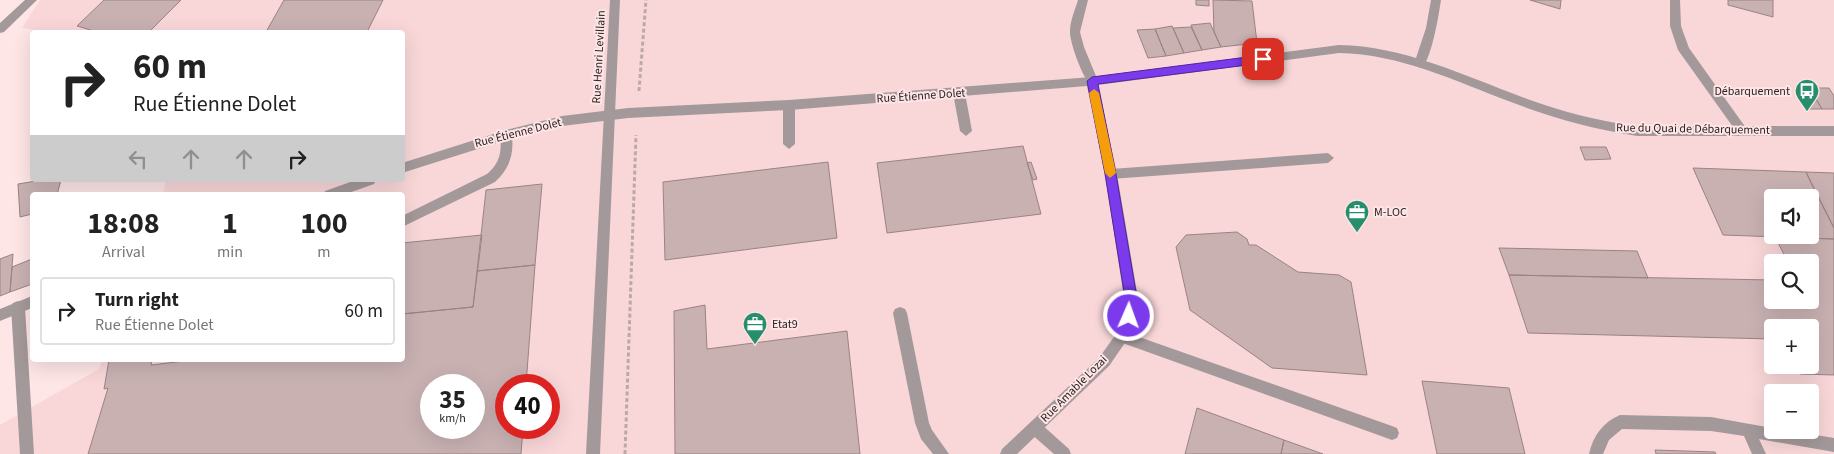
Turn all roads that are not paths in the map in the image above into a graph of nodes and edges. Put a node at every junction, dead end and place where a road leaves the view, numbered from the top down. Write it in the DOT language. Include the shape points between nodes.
graph roads {
  1 [pos="28,0"];
  2 [pos="32,0"];
  3 [pos="615,0"];
  4 [pos="1083,0"];
  5 [pos="1436,0"];
  6 [pos="1675,0"];
  7 [pos="0,20"];
  8 [pos="0,29"];
  9 [pos="1420,64"];
  10 [pos="1440,72"];
  11 [pos="1092,81"];
  12 [pos="959,93"];
  13 [pos="789,106"];
  14 [pos="610,116"];
  15 [pos="1742,131"];
  16 [pos="1834,131"];
  17 [pos="966,132"];
  18 [pos="506,135"];
  19 [pos="790,144"];
  20 [pos="1328,158"];
  21 [pos="405,167"];
  22 [pos="1110,174"];
  23 [pos="365,182"];
  24 [pos="337,192"];
  25 [pos="405,221"];
  26 [pos="30,303"];
  27 [pos="18,307"];
  28 [pos="900,313"];
  29 [pos="0,315"];
  30 [pos="1122,337"];
  31 [pos="1035,428"];
  32 [pos="1748,430"];
  33 [pos="1392,433"];
  34 [pos="1834,444"];
  35 [pos="27,454"];
  36 [pos="593,454"];
  37 [pos="942,454"];
  38 [pos="1007,454"];
  39 [pos="1064,454"];
  40 [pos="1596,454"];
  41 [pos="1759,454"];
  1 -- 7 [label="street"];
  2 -- 8 [label="street"];
  3 -- 14 [label="street, Rue Henri Levillain"];
  4 -- 11 [label="street, Rue Amable Lozai" via="1075,32"];
  5 -- 9 [label="street" via="1432,28"];
  6 -- 15 [label="street" via="1674,18 1680,43"];
  9 -- 10 [label="street, Rue Étienne Dolet"];
  9 -- 11 [label="street, Rue Étienne Dolet" via="1362,48 1339,49"];
  10 -- 15 [label="street, Rue du Quai de Débarquement" via="1578,121 1606,127 1637,131"];
  11 -- 12 [label="street, Rue Étienne Dolet"];
  11 -- 22 [label="street, Rue Amable Lozai"];
  12 -- 13 [label="street, Rue Étienne Dolet"];
  12 -- 17 [label="street"];
  13 -- 14 [label="street, Rue Étienne Dolet"];
  13 -- 19 [label="street"];
  14 -- 18 [label="street, Rue Étienne Dolet" via="562,121"];
  14 -- 36 [label="street, Rue Henri Levillain"];
  15 -- 16 [label="street, Rue du Quai de Débarquement"];
  18 -- 21 [label="street, Rue Étienne Dolet"];
  18 -- 25 [label="street" via="506,161 500,171"];
  20 -- 22 [label="street"];
  22 -- 30 [label="street, Rue Amable Lozai" via="1131,298"];
  23 -- 24 [label="street"];
  26 -- 27 [label="street"];
  27 -- 29 [label="street"];
  27 -- 35 [label="street"];
  28 -- 37 [label="street" via="922,423 926,434"];
  30 -- 31 [label="street, Rue Amable Lozai" via="1104,362"];
  30 -- 33 [label="street"];
  31 -- 38 [label="street, Rue Amable Lozai"];
  31 -- 39 [label="street"];
  32 -- 34 [label="street"];
  32 -- 40 [label="street" via="1711,424 1620,422 1608,428"];
  32 -- 41 [label="street"];
}
